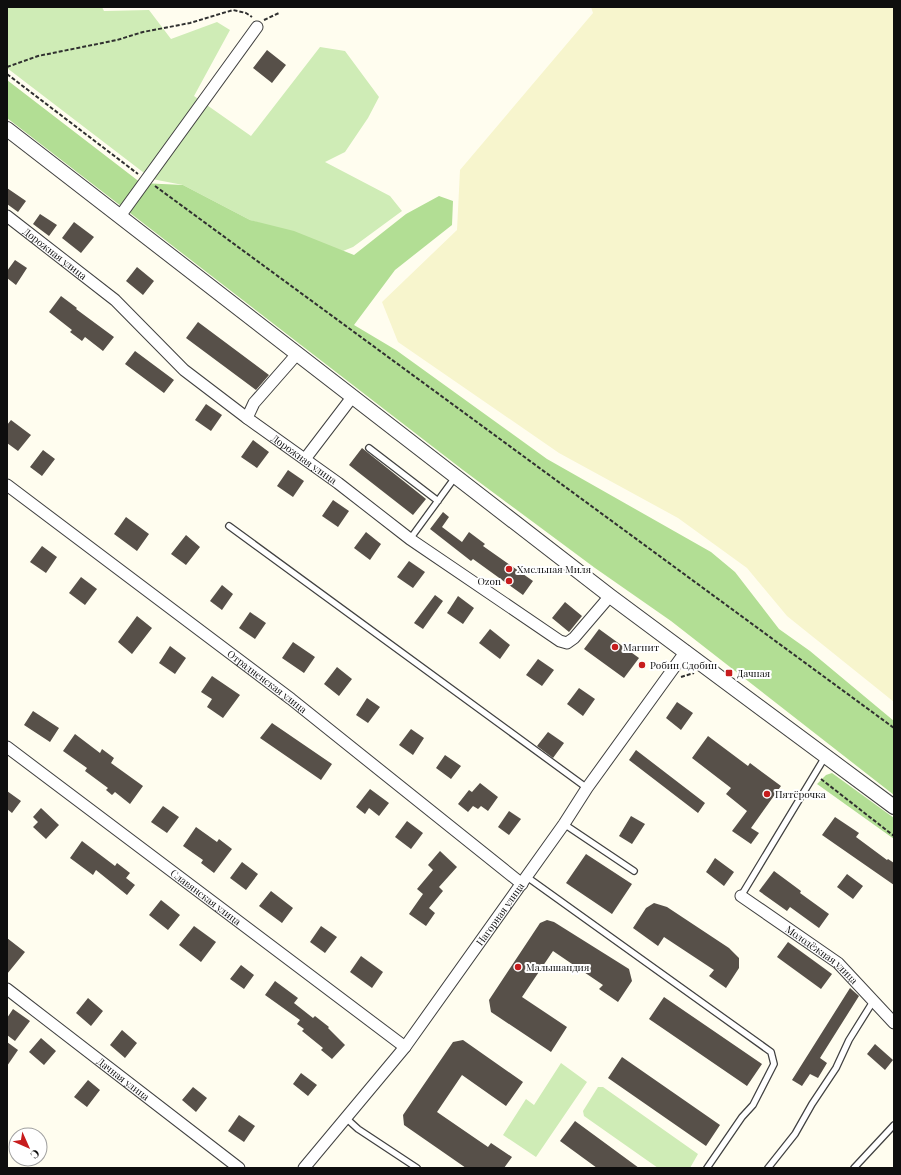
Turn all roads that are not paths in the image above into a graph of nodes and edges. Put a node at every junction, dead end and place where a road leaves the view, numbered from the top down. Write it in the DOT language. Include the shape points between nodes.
graph roads {
  1 [pos="256,22"];
  2 [pos="7,129"];
  3 [pos="7,216"];
  4 [pos="120,216"];
  5 [pos="297,354"];
  6 [pos="353,396"];
  7 [pos="247,418"];
  8 [pos="369,448"];
  9 [pos="305,459"];
  10 [pos="456,476"];
  11 [pos="7,485"];
  12 [pos="438,501"];
  13 [pos="229,526"];
  14 [pos="410,538"];
  15 [pos="610,596"];
  16 [pos="686,651"];
  17 [pos="7,747"];
  18 [pos="825,756"];
  19 [pos="587,788"];
  20 [pos="894,807"];
  21 [pos="564,824"];
  22 [pos="634,871"];
  23 [pos="524,880"];
  24 [pos="741,896"];
  25 [pos="7,989"];
  26 [pos="874,1000"];
  27 [pos="894,1023"];
  28 [pos="405,1047"];
  29 [pos="346,1118"];
  30 [pos="894,1125"];
  31 [pos="239,1168"];
  32 [pos="304,1168"];
  33 [pos="417,1168"];
  34 [pos="707,1168"];
  35 [pos="768,1168"];
  36 [pos="854,1168"];
  1 -- 4 [label="street"];
  2 -- 4 [label="street"];
  3 -- 7 [label="street, Дорожная улица" via="115,300 184,370"];
  4 -- 5 [label="street"];
  5 -- 6 [label="street"];
  5 -- 7 [label="street" via="254,403"];
  6 -- 9 [label="street"];
  6 -- 10 [label="street"];
  7 -- 9 [label="street, Дорожная улица"];
  8 -- 12 [label="lane"];
  9 -- 14 [label="street, Дорожная улица"];
  10 -- 12 [label="lane"];
  10 -- 15 [label="street"];
  11 -- 23 [label="street, Отрадненская улица" via="292,699"];
  12 -- 14 [label="lane"];
  13 -- 19 [label="lane"];
  14 -- 15 [label="street, Дорожная улица" via="527,619 567,643"];
  15 -- 16 [label="street"];
  16 -- 18 [label="street"];
  16 -- 19 [label="street, Нагорная улица"];
  17 -- 28 [label="street, Славянская улица"];
  18 -- 20 [label="street"];
  18 -- 24 [label="lane"];
  19 -- 21 [label="street, Нагорная улица"];
  21 -- 22 [label="lane"];
  21 -- 23 [label="street, Нагорная улица"];
  23 -- 28 [label="street, Нагорная улица"];
  23 -- 34 [label="lane" via="771,1052 774,1064 752,1105"];
  24 -- 26 [label="street, Молодёжная улица" via="838,963"];
  25 -- 31 [label="street, Дачная улица"];
  26 -- 27 [label="street, Молодёжная улица"];
  26 -- 35 [label="lane" via="795,1134"];
  28 -- 29 [label="street, Нагорная улица"];
  29 -- 32 [label="street, Нагорная улица"];
  29 -- 33 [label="lane" via="358,1129"];
  30 -- 36 [label="lane"];
}
